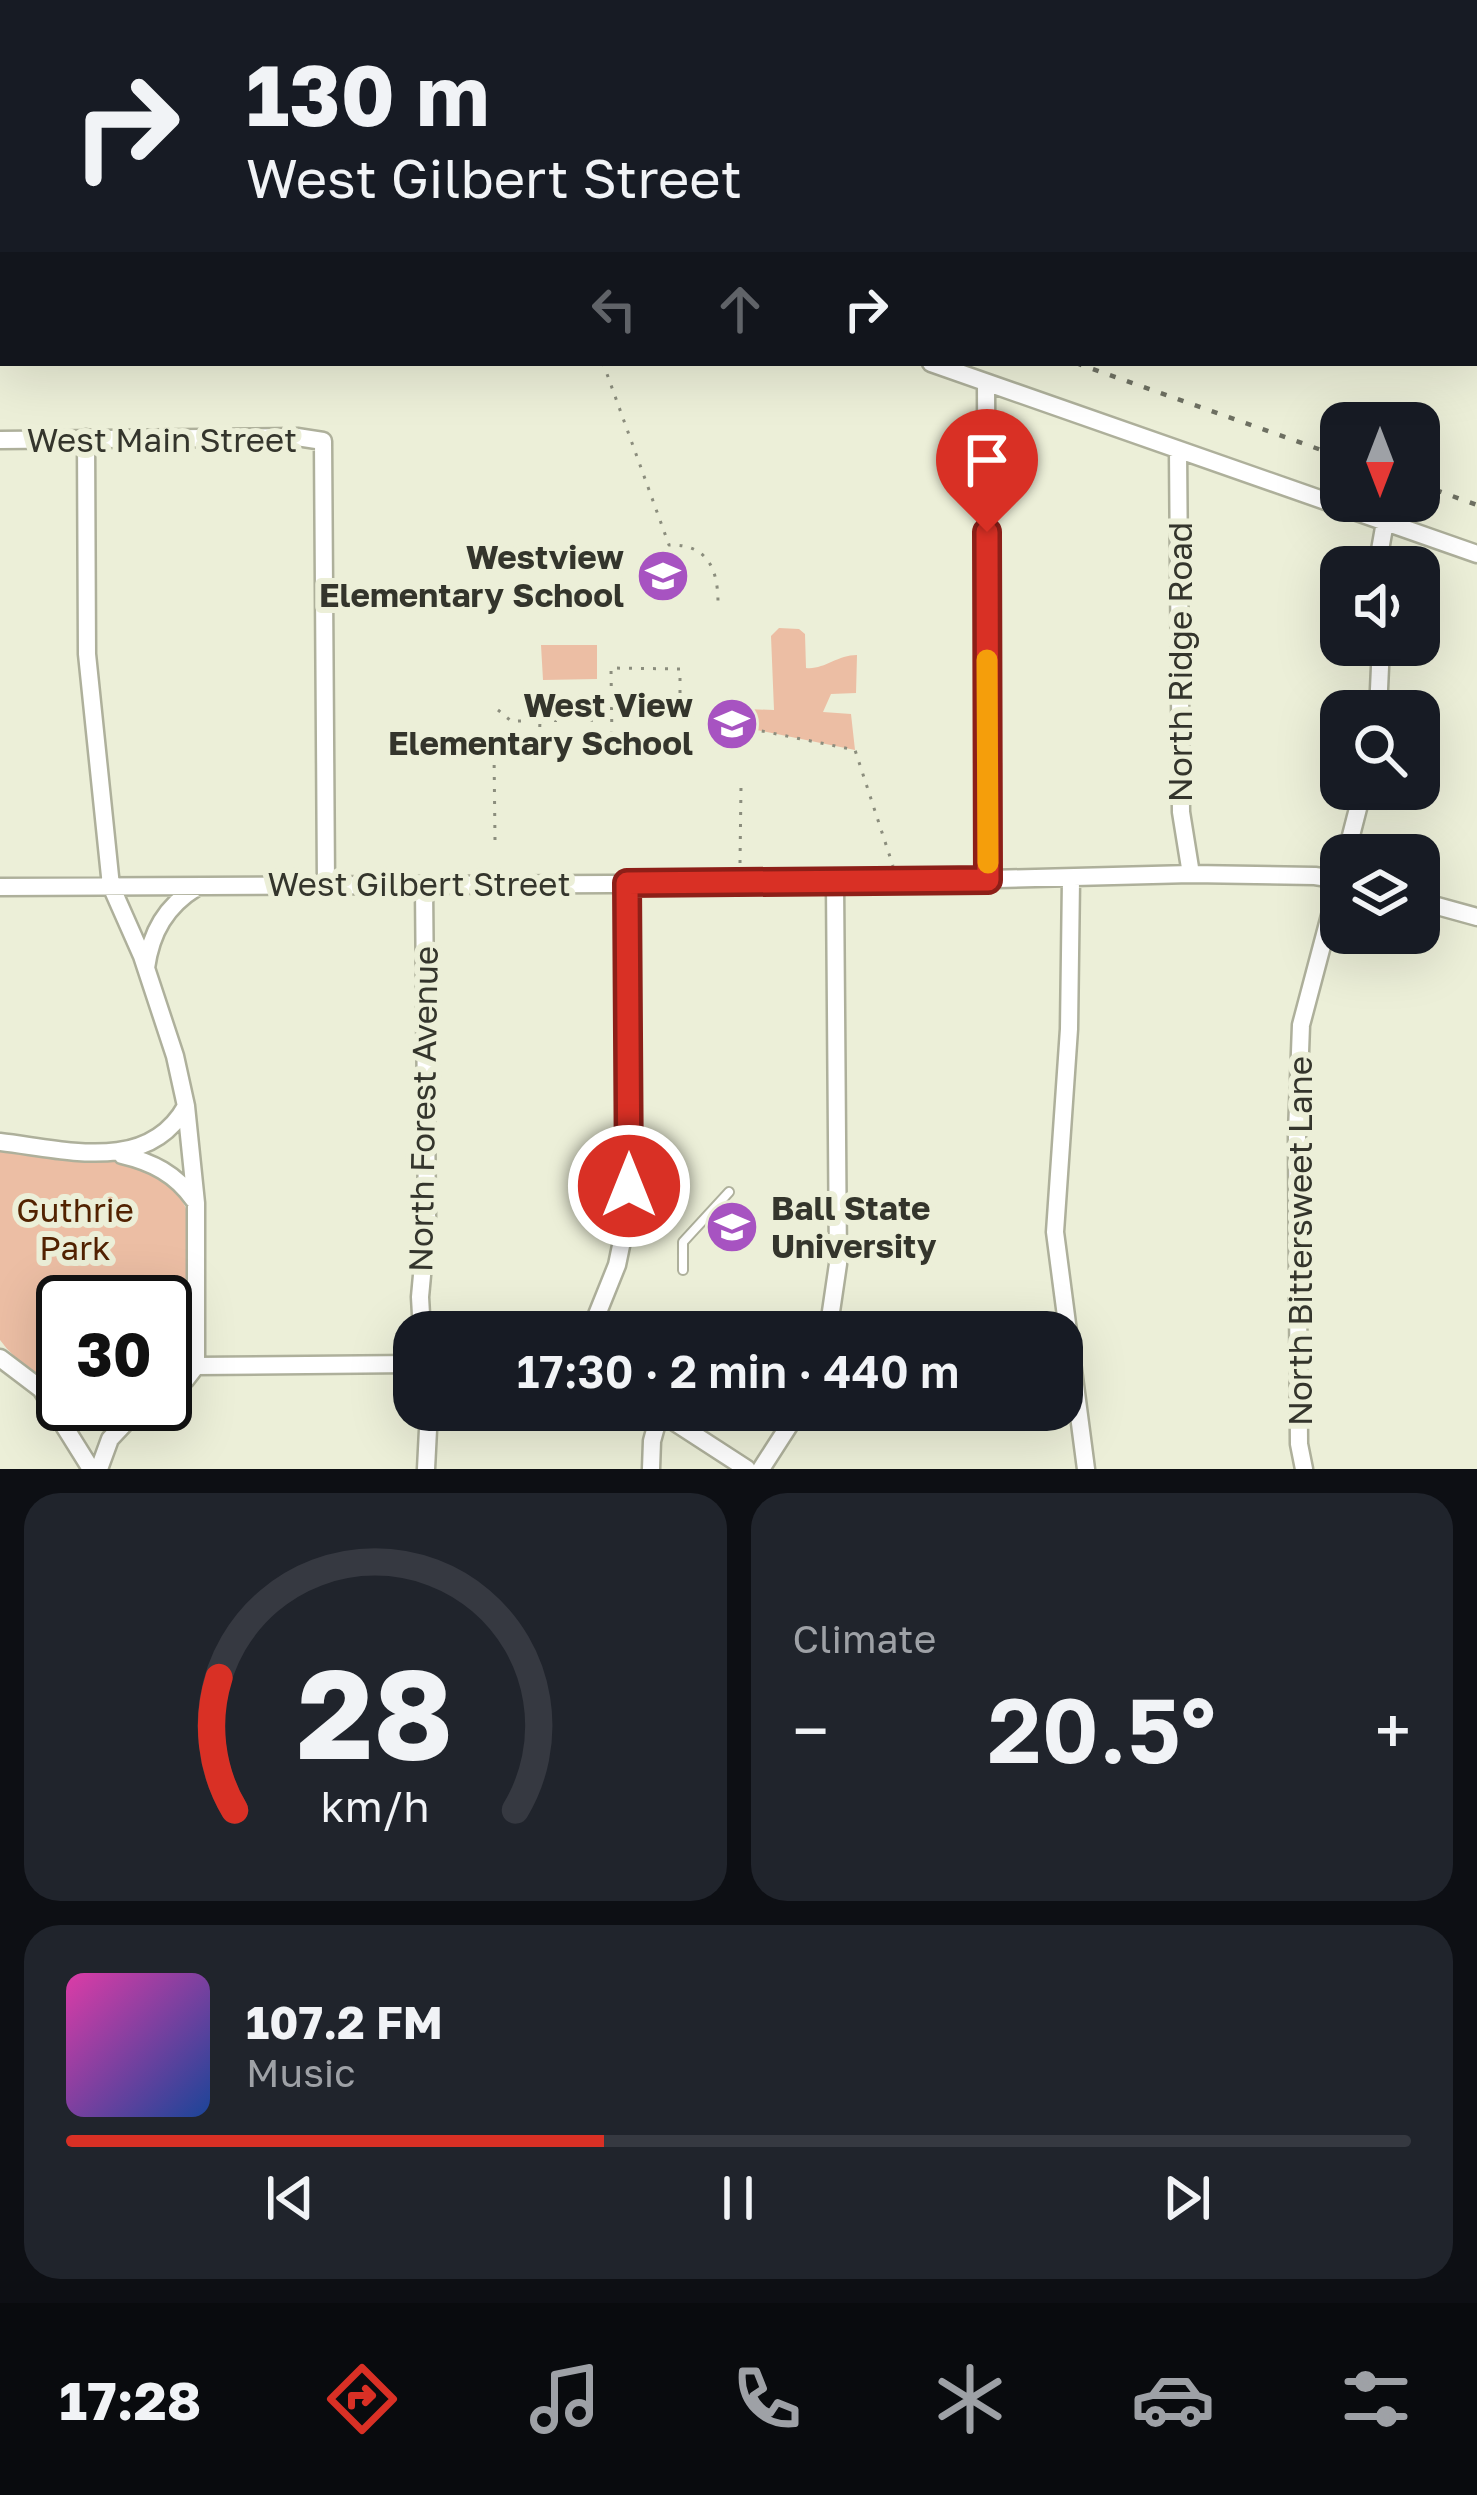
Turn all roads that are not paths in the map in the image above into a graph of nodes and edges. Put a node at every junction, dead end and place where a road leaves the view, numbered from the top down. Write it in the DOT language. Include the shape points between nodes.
graph roads {
  1 [pos="940,366"];
  2 [pos="986,382"];
  3 [pos="86,438"];
  4 [pos="0,440"];
  5 [pos="1178,450"];
  6 [pos="1320,499"];
  7 [pos="1385,522"];
  8 [pos="1381,546"];
  9 [pos="1477,554"];
  10 [pos="1191,874"];
  11 [pos="1320,877"];
  12 [pos="988,880"];
  13 [pos="1072,880"];
  14 [pos="627,883"];
  15 [pos="835,883"];
  16 [pos="326,885"];
  17 [pos="111,886"];
  18 [pos="200,886"];
  19 [pos="424,886"];
  20 [pos="0,887"];
  21 [pos="1440,907"];
  22 [pos="1477,917"];
  23 [pos="1320,953"];
  24 [pos="146,969"];
  25 [pos="186,1106"];
  26 [pos="0,1142"];
  27 [pos="121,1154"];
  28 [pos="729,1192"];
  29 [pos="196,1203"];
  30 [pos="683,1270"];
  31 [pos="421,1311"];
  32 [pos="598,1311"];
  33 [pos="831,1311"];
  34 [pos="0,1358"];
  35 [pos="393,1364"];
  36 [pos="196,1366"];
  37 [pos="192,1371"];
  38 [pos="36,1385"];
  39 [pos="69,1431"];
  40 [pos="117,1431"];
  41 [pos="428,1431"];
  42 [pos="654,1431"];
  43 [pos="689,1431"];
  44 [pos="785,1431"];
  45 [pos="95,1469"];
  46 [pos="426,1469"];
  47 [pos="651,1469"];
  48 [pos="747,1469"];
  49 [pos="761,1469"];
  50 [pos="1087,1469"];
  51 [pos="1304,1469"];
  1 -- 2 [label="street"];
  2 -- 5 [label="street"];
  2 -- 12 [label="street"];
  3 -- 4 [label="street, West Main Street"];
  3 -- 16 [label="street, West Main Street" via="323,441"];
  3 -- 17 [label="street" via="87,654"];
  5 -- 6 [label="street"];
  5 -- 10 [label="street, North Ridge Road" via="1181,812"];
  7 -- 8 [label="street"];
  7 -- 9 [label="street"];
  10 -- 11 [label="street, West Gilbert Street"];
  10 -- 13 [label="street, West Gilbert Street"];
  12 -- 13 [label="street, West Gilbert Street"];
  12 -- 15 [label="street, West Gilbert Street"];
  13 -- 50 [label="street" via="1055,1232"];
  14 -- 15 [label="street, West Gilbert Street"];
  14 -- 19 [label="street, West Gilbert Street"];
  14 -- 32 [label="street" via="627,1217"];
  15 -- 33 [label="street" via="838,1264"];
  16 -- 18 [label="street, West Gilbert Street"];
  16 -- 19 [label="street, West Gilbert Street"];
  17 -- 18 [label="street, West Gilbert Street"];
  17 -- 20 [label="street, West Gilbert Street"];
  17 -- 24 [label="street"];
  18 -- 24 [label="street" via="165,915"];
  19 -- 31 [label="street, North Forest Avenue" via="428,1221"];
  21 -- 22 [label="street"];
  23 -- 51 [label="street, North Bittersweet Lane" via="1301,1025 1297,1133"];
  24 -- 25 [label="street"];
  25 -- 27 [label="street" via="164,1133"];
  25 -- 29 [label="street"];
  26 -- 27 [label="street"];
  27 -- 29 [label="street" via="174,1177"];
  28 -- 30 [label="lane" via="683,1242"];
  29 -- 36 [label="street"];
  34 -- 38 [label="street"];
  35 -- 36 [label="street"];
  36 -- 37 [label="street"];
  39 -- 45 [label="street"];
  40 -- 45 [label="street"];
  41 -- 46 [label="street"];
  42 -- 47 [label="street"];
  43 -- 48 [label="street"];
  44 -- 49 [label="street"];
}
